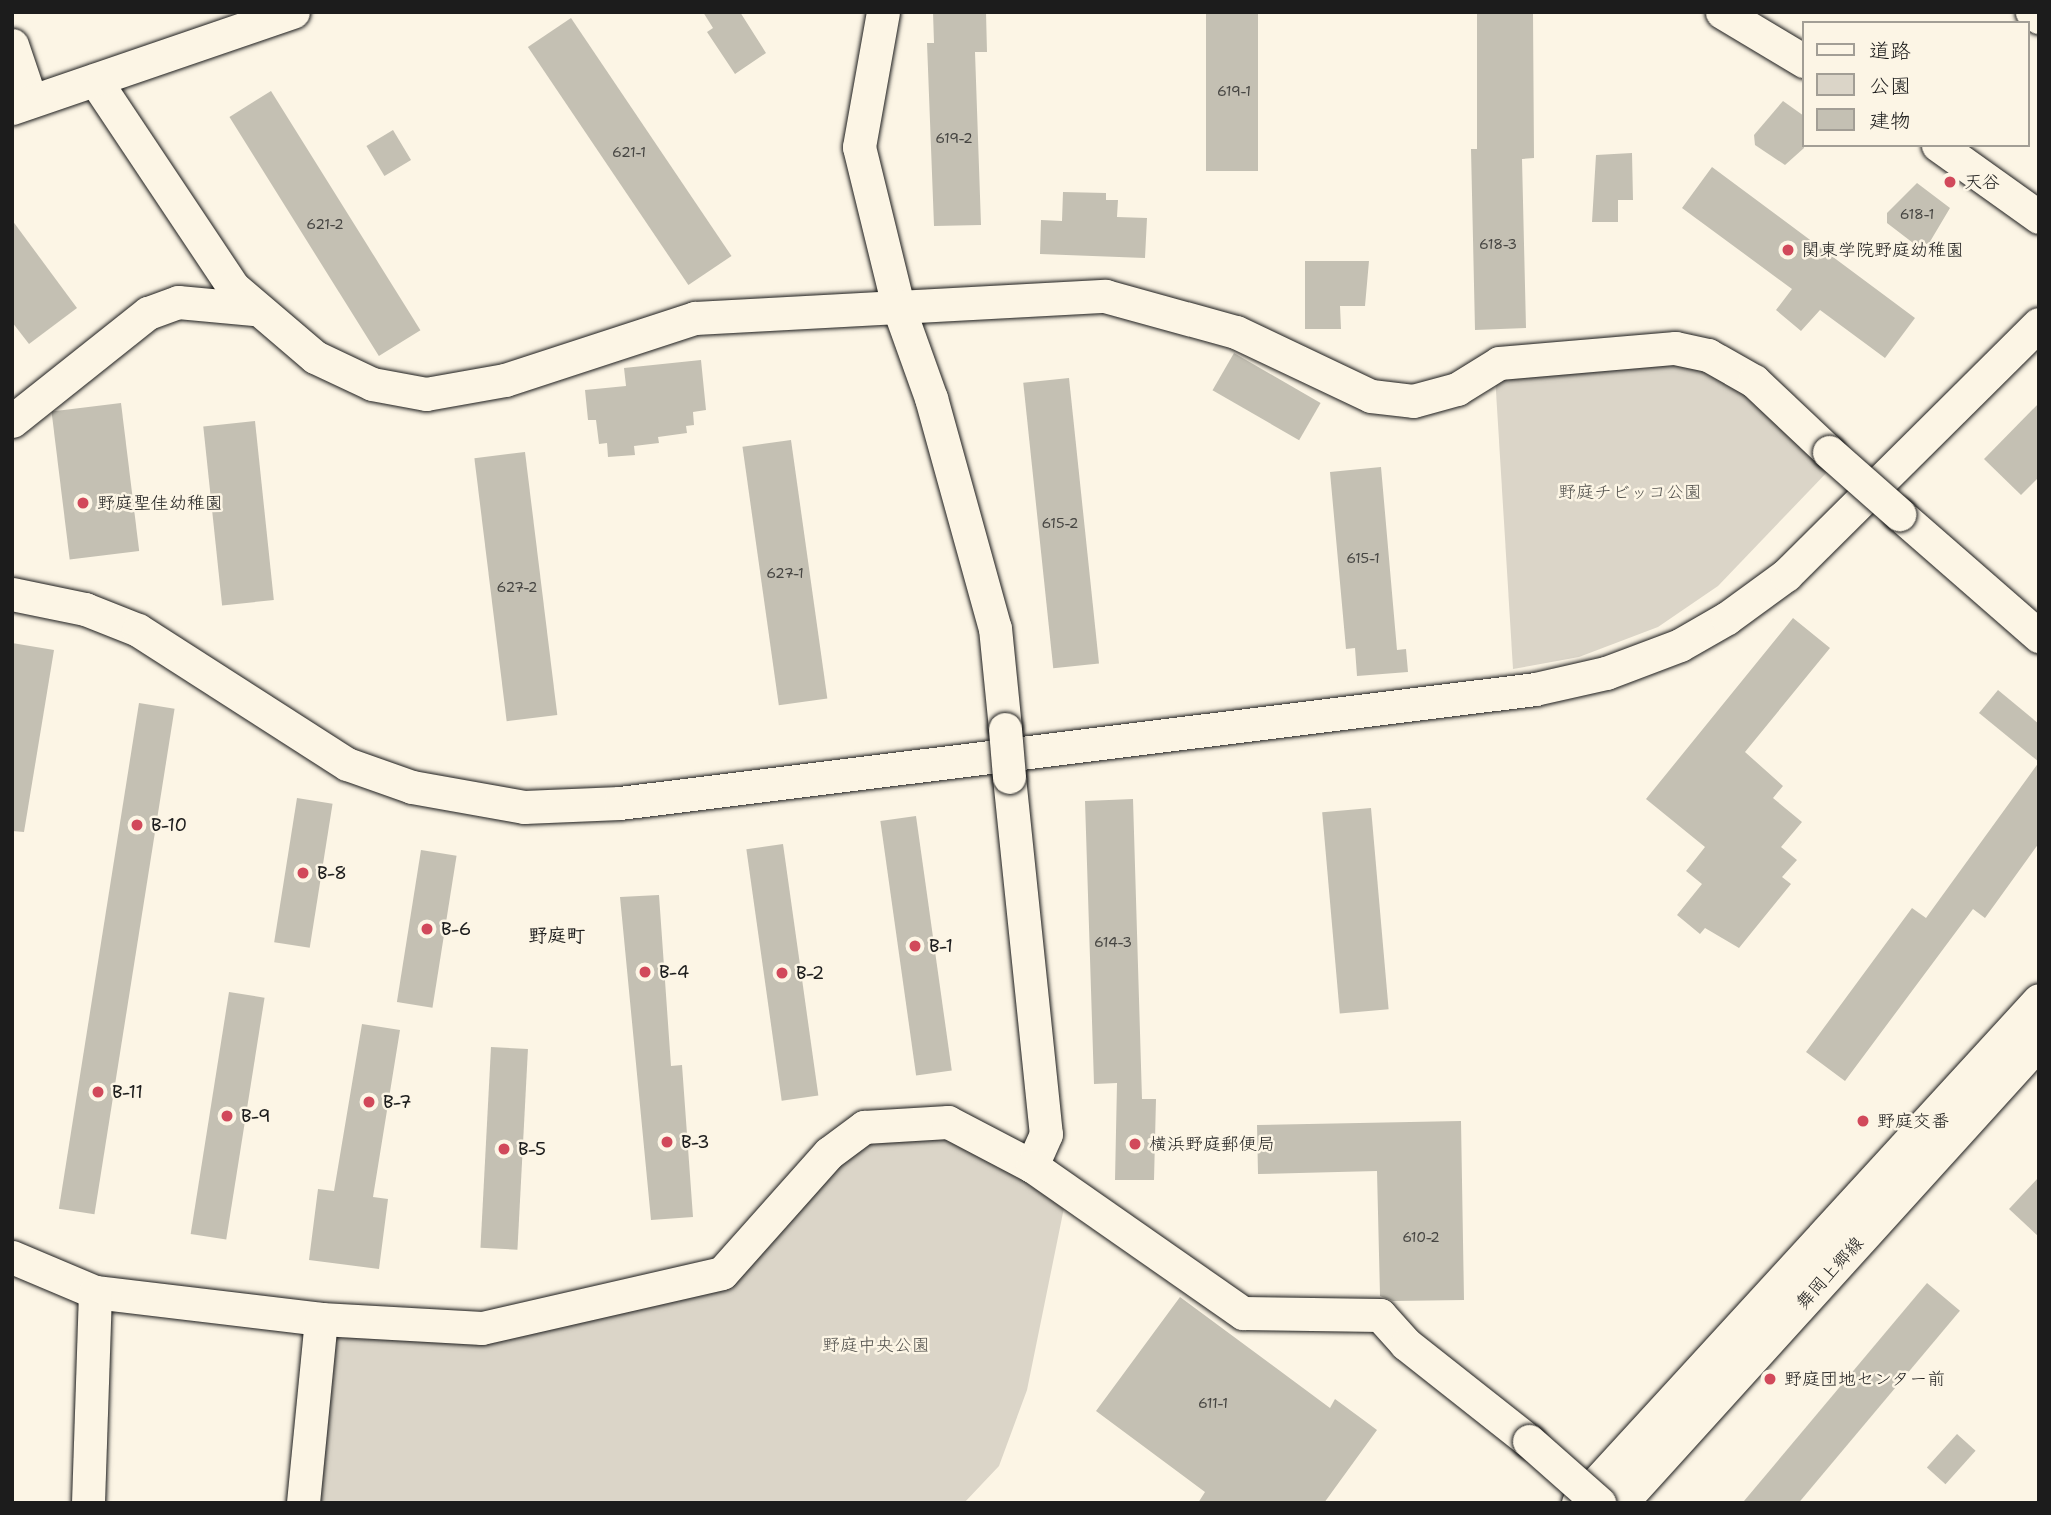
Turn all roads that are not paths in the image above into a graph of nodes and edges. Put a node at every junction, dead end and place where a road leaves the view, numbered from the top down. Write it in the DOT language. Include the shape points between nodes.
graph roads {
  1 [pos="293,12"];
  2 [pos="883,12"];
  3 [pos="1722,12"];
  4 [pos="2032,12"];
  5 [pos="2039,17"];
  6 [pos="12,45"];
  7 [pos="1802,60"];
  8 [pos="95,79"];
  9 [pos="22,105"];
  10 [pos="1941,147"];
  11 [pos="2039,217"];
  12 [pos="898,306"];
  13 [pos="254,309"];
  14 [pos="2039,324"];
  15 [pos="12,421"];
  16 [pos="12,594"];
  17 [pos="2039,636"];
  18 [pos="2039,1000"];
  19 [pos="2039,1042"];
  20 [pos="1032,1166"];
  21 [pos="12,1257"];
  22 [pos="95,1292"];
  23 [pos="321,1319"];
  24 [pos="88,1503"];
  25 [pos="303,1503"];
  26 [pos="1578,1503"];
  27 [pos="1599,1503"];
  28 [pos="1620,1503"];
  1 -- 8 [label="street"];
  2 -- 12 [label="street" via="859,147"];
  3 -- 7 [label="street"];
  4 -- 5 [label="street"];
  6 -- 9 [label="street"];
  8 -- 9 [label="street"];
  8 -- 13 [label="street" via="204,253"];
  10 -- 11 [label="street"];
  12 -- 13 [label="street" via="695,317 505,380 426,394 372,384 314,357"];
  12 -- 17 [label="street, bridge" via="1105,296 1236,332 1371,396 1413,401 1457,388 1499,363 1675,348 1735,368"];
  12 -- 20 [label="street, bridge" via="931,398 995,628 1046,1134"];
  13 -- 15 [label="street" via="178,302 148,313"];
  14 -- 16 [label="street" via="1786,575 1727,618 1680,645 1606,673 1535,689 620,803 524,807 412,787 347,764 138,630 85,609"];
  18 -- 26 [label="street"];
  19 -- 28 [label="street, 舞岡上郷線"];
  20 -- 23 [label="street" via="948,1122 864,1127 829,1153 722,1273 482,1328"];
  20 -- 27 [label="street, bridge" via="1242,1313 1380,1315 1406,1345 1529,1441"];
  21 -- 22 [label="street"];
  22 -- 23 [label="street"];
  22 -- 24 [label="street"];
  23 -- 25 [label="street"];
}
